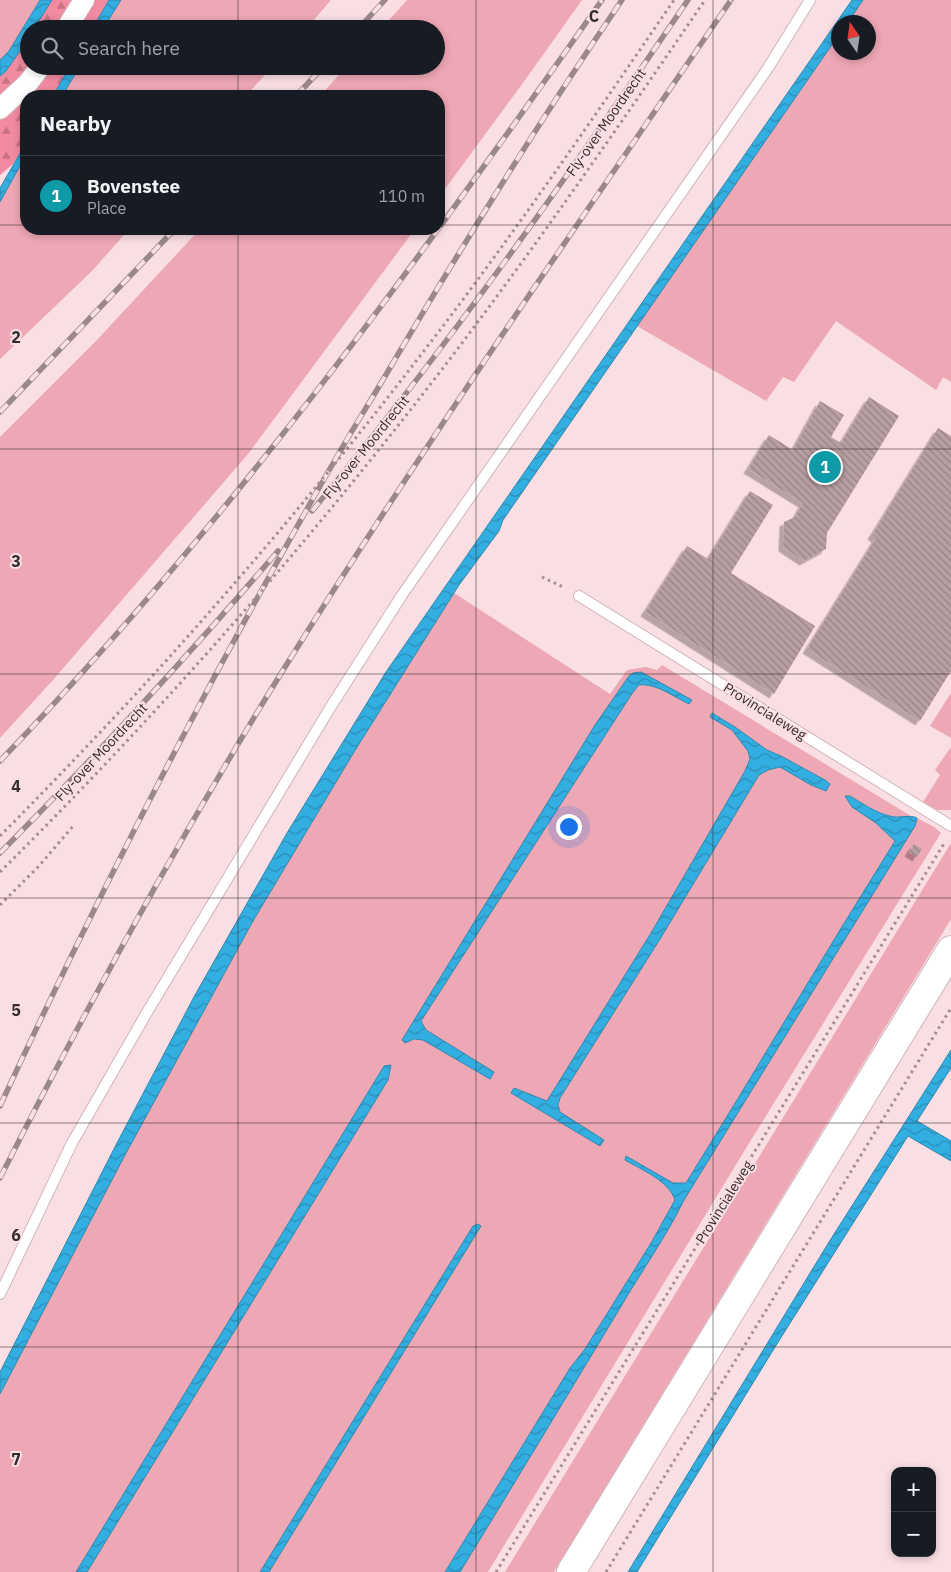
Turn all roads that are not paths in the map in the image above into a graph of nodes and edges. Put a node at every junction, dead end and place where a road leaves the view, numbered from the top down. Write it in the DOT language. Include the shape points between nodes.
graph roads {
  1 [pos="84,0"];
  2 [pos="810,0"];
  3 [pos="72,20"];
  4 [pos="34,75"];
  5 [pos="20,90"];
  6 [pos="20,90"];
  7 [pos="0,109"];
  8 [pos="579,596"];
  9 [pos="951,826"];
  10 [pos="951,950"];
  11 [pos="0,1294"];
  12 [pos="571,1572"];
  1 -- 3 [label="street"];
  2 -- 11 [label="lane" via="768,68 402,595 330,708 72,1143"];
  4 -- 5 [label="street"];
  6 -- 7 [label="street"];
  8 -- 9 [label="lane, Provincialeweg"];
  10 -- 12 [label="main road"];
}
